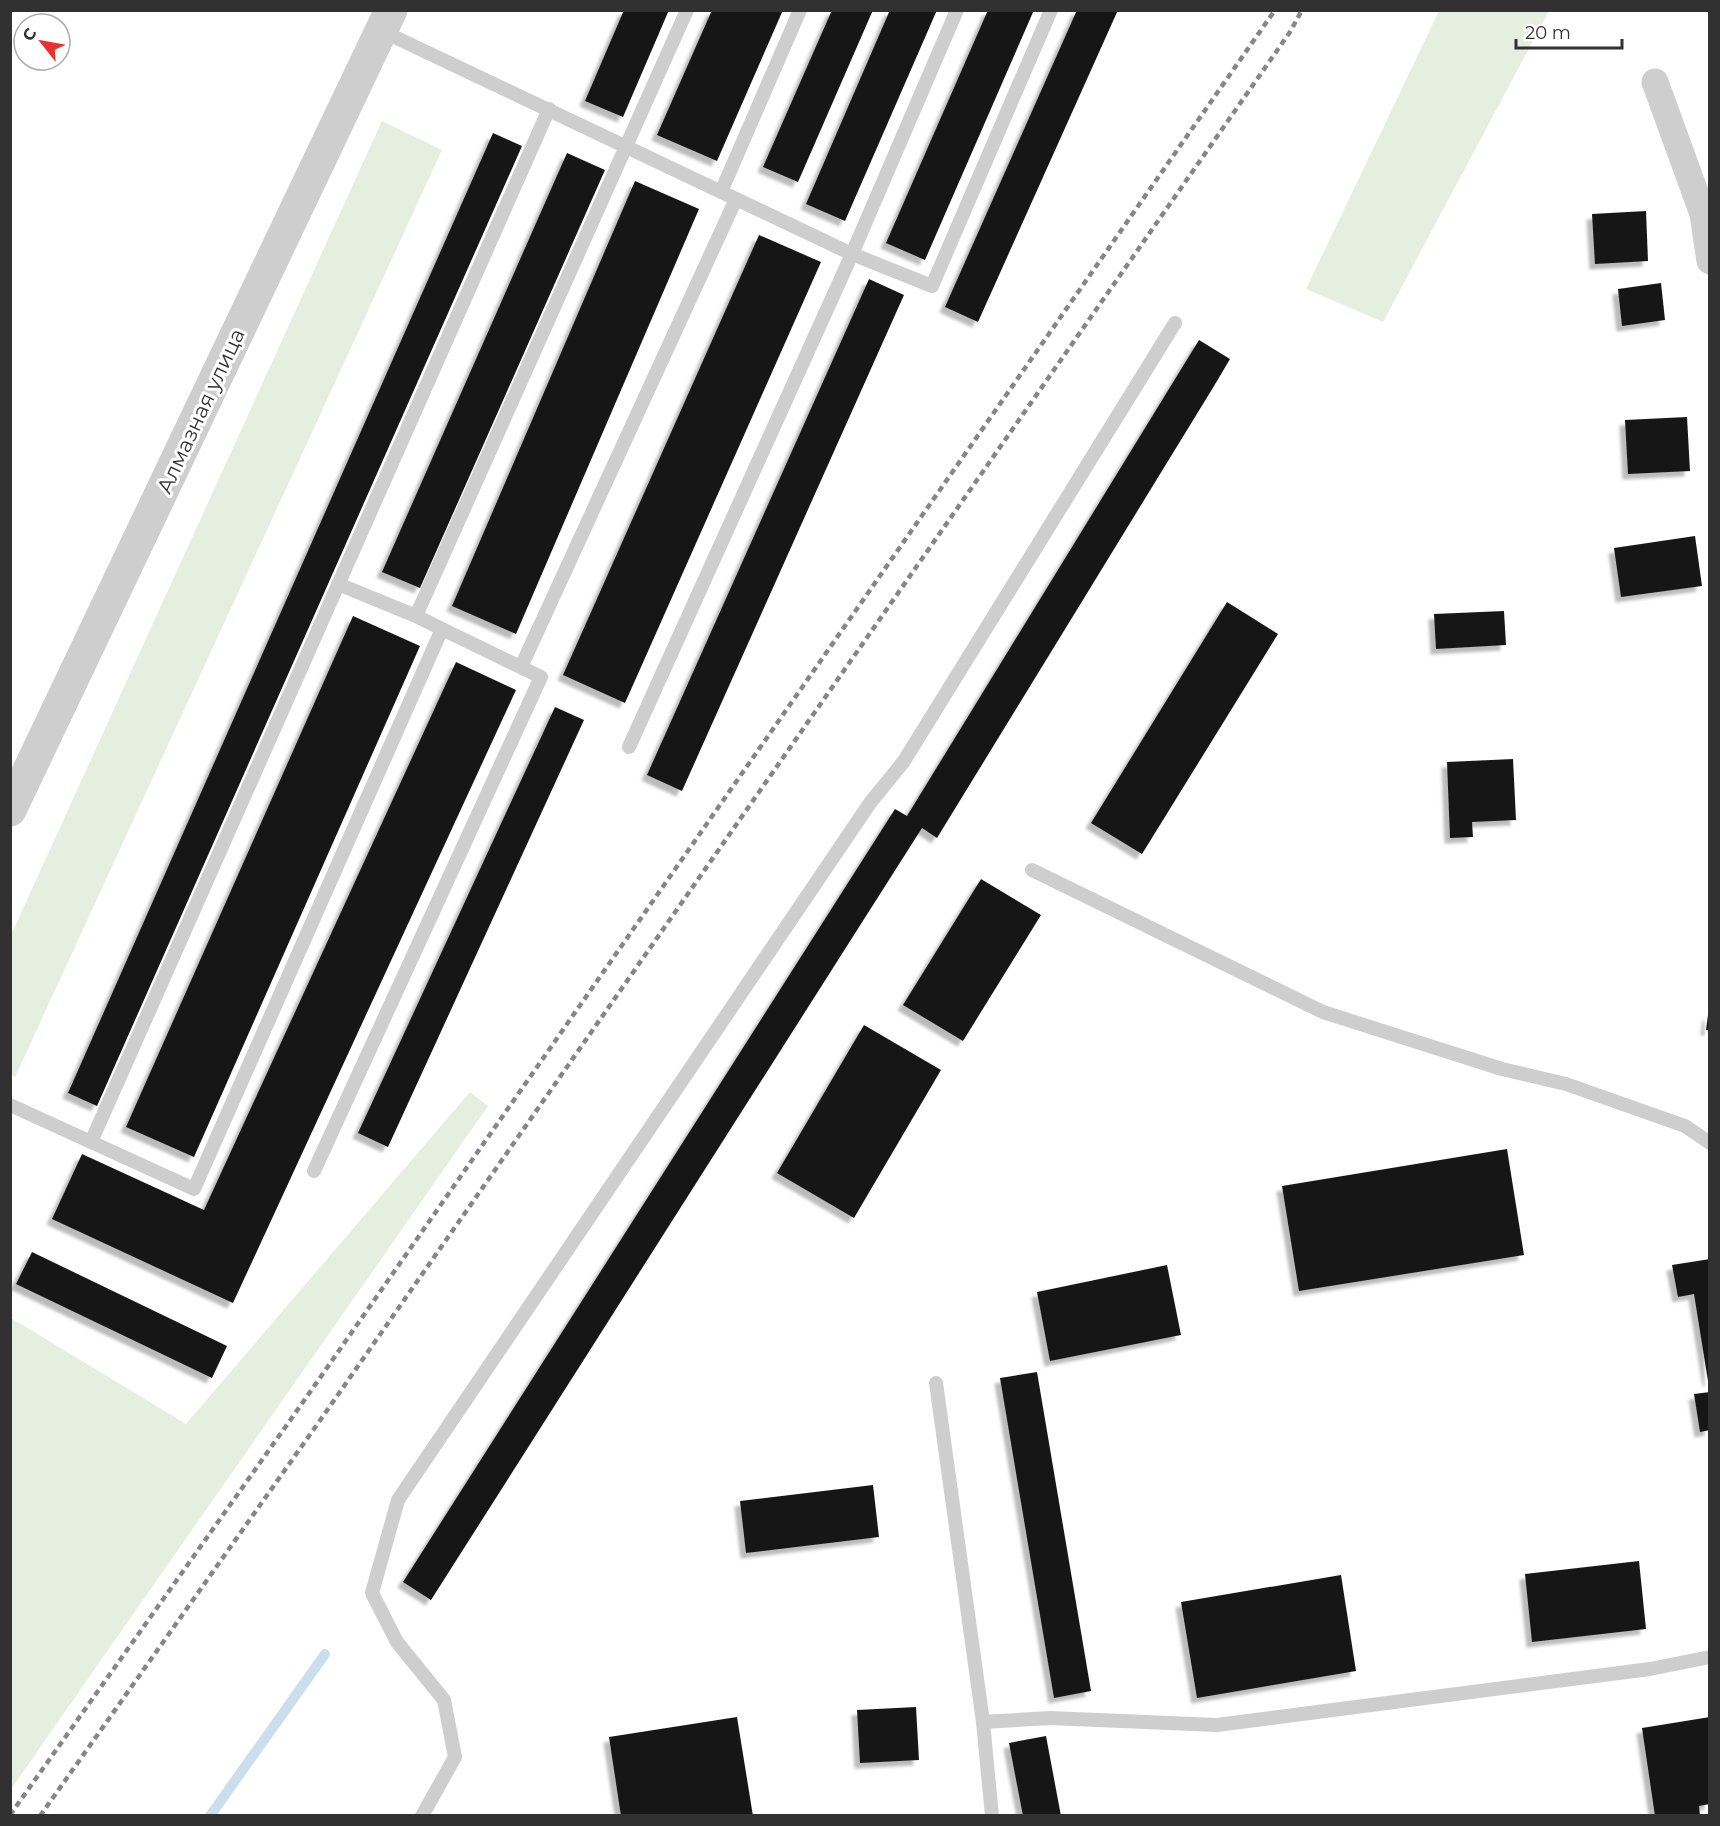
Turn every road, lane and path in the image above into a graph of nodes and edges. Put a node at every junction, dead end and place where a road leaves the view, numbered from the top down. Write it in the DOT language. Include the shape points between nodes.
graph roads {
  1 [pos="687,10"];
  2 [pos="800,10"];
  3 [pos="957,10"];
  4 [pos="1051,10"];
  5 [pos="387,21"];
  6 [pos="1655,82"];
  7 [pos="549,110"];
  8 [pos="627,147"];
  9 [pos="720,192"];
  10 [pos="736,199"];
  11 [pos="852,254"];
  12 [pos="1710,261"];
  13 [pos="1175,323"];
  14 [pos="338,584"];
  15 [pos="416,616"];
  16 [pos="442,629"];
  17 [pos="521,667"];
  18 [pos="629,747"];
  19 [pos="10,810"];
  20 [pos="1032,870"];
  21 [pos="10,1105"];
  22 [pos="91,1142"];
  23 [pos="1710,1143"];
  24 [pos="314,1171"];
  25 [pos="936,1383"];
  26 [pos="1710,1657"];
  27 [pos="983,1722"];
  28 [pos="422,1815"];
  29 [pos="992,1815"];
  1 -- 8 [label="lane"];
  2 -- 9 [label="lane"];
  3 -- 11 [label="lane"];
  4 -- 11 [label="lane" via="932,286"];
  5 -- 7 [label="lane"];
  5 -- 19 [label="street, Алмазная улица"];
  6 -- 12 [label="street" via="1703,214"];
  7 -- 8 [label="lane"];
  7 -- 14 [label="lane"];
  8 -- 9 [label="lane"];
  8 -- 15 [label="lane"];
  9 -- 10 [label="lane"];
  10 -- 11 [label="lane"];
  10 -- 17 [label="lane"];
  11 -- 18 [label="lane"];
  13 -- 28 [label="lane" via="904,761 870,803 399,1500 372,1593 398,1642 444,1700 455,1757"];
  14 -- 15 [label="lane"];
  14 -- 22 [label="lane"];
  15 -- 16 [label="lane"];
  16 -- 17 [label="lane"];
  16 -- 22 [label="lane" via="194,1189"];
  17 -- 24 [label="lane" via="541,676"];
  20 -- 23 [label="lane" via="1323,1012 1502,1069 1566,1084 1685,1126"];
  21 -- 22 [label="lane"];
  25 -- 27 [label="lane"];
  26 -- 27 [label="lane" via="1650,1669 1217,1725 1050,1718"];
  27 -- 29 [label="lane"];
}
